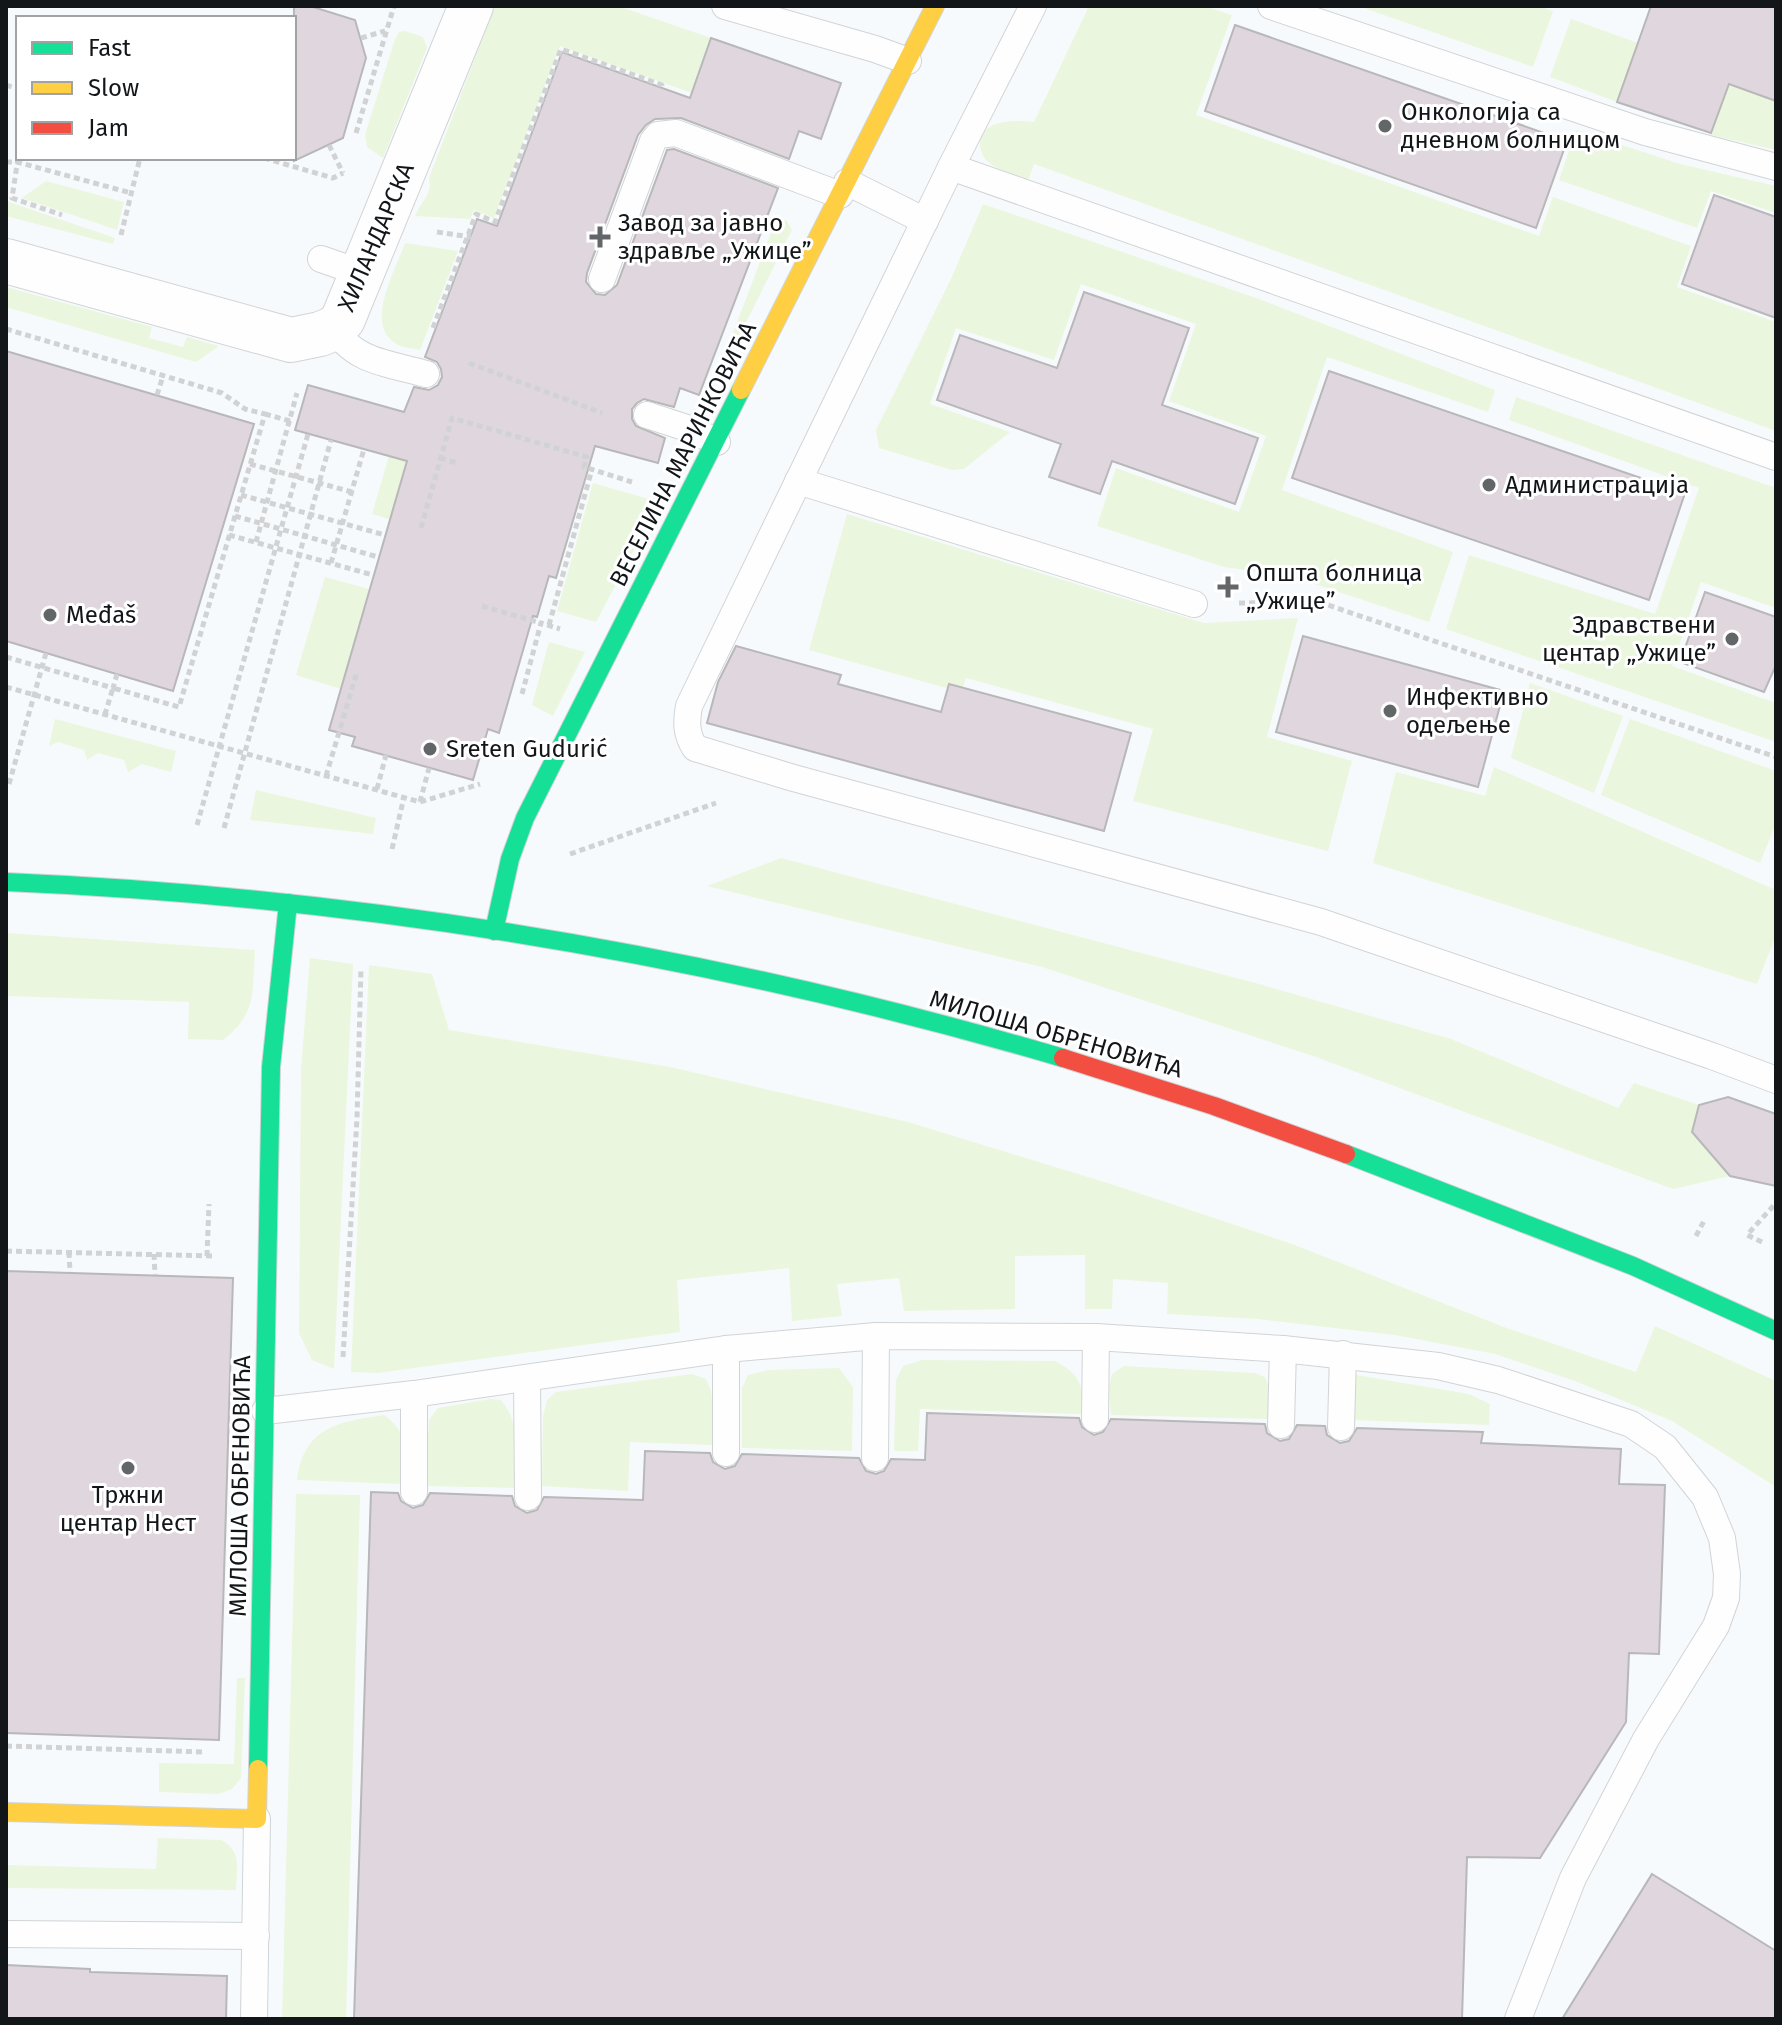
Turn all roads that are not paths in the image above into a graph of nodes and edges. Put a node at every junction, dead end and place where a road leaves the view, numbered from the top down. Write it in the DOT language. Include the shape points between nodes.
graph roads {
  1 [pos="471,6"];
  2 [pos="725,6"];
  3 [pos="935,6"];
  4 [pos="1033,6"];
  5 [pos="1271,6"];
  6 [pos="908,61"];
  7 [pos="951,167"];
  8 [pos="1776,167"];
  9 [pos="844,188"];
  10 [pos="925,221"];
  11 [pos="321,259"];
  12 [pos="6,261"];
  13 [pos="364,274"];
  14 [pos="602,279"];
  15 [pos="335,328"];
  16 [pos="426,374"];
  17 [pos="647,415"];
  18 [pos="717,442"];
  19 [pos="1776,457"];
  20 [pos="798,481"];
  21 [pos="1194,604"];
  22 [pos="6,882"];
  23 [pos="288,903"];
  24 [pos="494,931"];
  25 [pos="1776,1080"];
  26 [pos="1773,1323"];
  27 [pos="876,1336"];
  28 [pos="1096,1337"];
  29 [pos="726,1349"];
  30 [pos="1283,1349"];
  31 [pos="1343,1354"];
  32 [pos="527,1378"];
  33 [pos="414,1394"];
  34 [pos="265,1411"];
  35 [pos="1095,1419"];
  36 [pos="1281,1425"];
  37 [pos="1341,1427"];
  38 [pos="726,1453"];
  39 [pos="875,1458"];
  40 [pos="414,1492"];
  41 [pos="528,1497"];
  42 [pos="6,1812"];
  43 [pos="257,1819"];
  44 [pos="6,1934"];
  45 [pos="256,1936"];
  46 [pos="254,2019"];
  47 [pos="1518,2019"];
  1 -- 13 [label="street, ХИЛАНДАРСКА"];
  2 -- 6 [label="lane"];
  3 -- 6 [label="street, ВЕСЕЛИНА МАРИНКОВИЋА"];
  4 -- 7 [label="lane"];
  5 -- 8 [label="lane" via="1645,132"];
  6 -- 9 [label="street, ВЕСЕЛИНА МАРИНКОВИЋА"];
  7 -- 10 [label="lane"];
  7 -- 19 [label="lane"];
  9 -- 10 [label="lane"];
  9 -- 14 [label="lane" via="676,133 658,135"];
  9 -- 18 [label="street, ВЕСЕЛИНА МАРИНКОВИЋА"];
  10 -- 20 [label="lane"];
  11 -- 13 [label="lane"];
  12 -- 15 [label="street, ХИЛАНДАРСКА" via="291,340"];
  13 -- 15 [label="street, ХИЛАНДАРСКА"];
  15 -- 16 [label="lane" via="359,355"];
  17 -- 18 [label="lane"];
  18 -- 24 [label="street, ВЕСЕЛИНА МАРИНКОВИЋА" via="525,818"];
  20 -- 21 [label="lane"];
  20 -- 25 [label="lane" via="689,706 686,721 695,748 1321,922"];
  22 -- 23 [label="street, МИЛОША ОБРЕНОВИЋА"];
  23 -- 24 [label="street, МИЛОША ОБРЕНОВИЋА"];
  23 -- 34 [label="street, МИЛОША ОБРЕНОВИЋА" via="271,1067"];
  24 -- 26 [label="street, МИЛОША ОБРЕНОВИЋА" via="787,987 1065,1058 1367,1161"];
  27 -- 28 [label="lane"];
  27 -- 29 [label="lane"];
  27 -- 39 [label="lane"];
  28 -- 30 [label="lane"];
  28 -- 35 [label="lane"];
  29 -- 32 [label="lane"];
  29 -- 38 [label="lane"];
  30 -- 31 [label="lane"];
  30 -- 36 [label="lane"];
  31 -- 37 [label="lane"];
  31 -- 47 [label="lane" via="1498,1380 1631,1424 1665,1447 1705,1497 1722,1538 1726,1598 1716,1626 1646,1739 1573,1878"];
  32 -- 33 [label="lane"];
  32 -- 41 [label="lane"];
  33 -- 34 [label="lane"];
  33 -- 40 [label="lane"];
  34 -- 43 [label="street, МИЛОША ОБРЕНОВИЋА"];
  42 -- 43 [label="street"];
  43 -- 45 [label="lane"];
  44 -- 45 [label="lane"];
  45 -- 46 [label="lane"];
}
